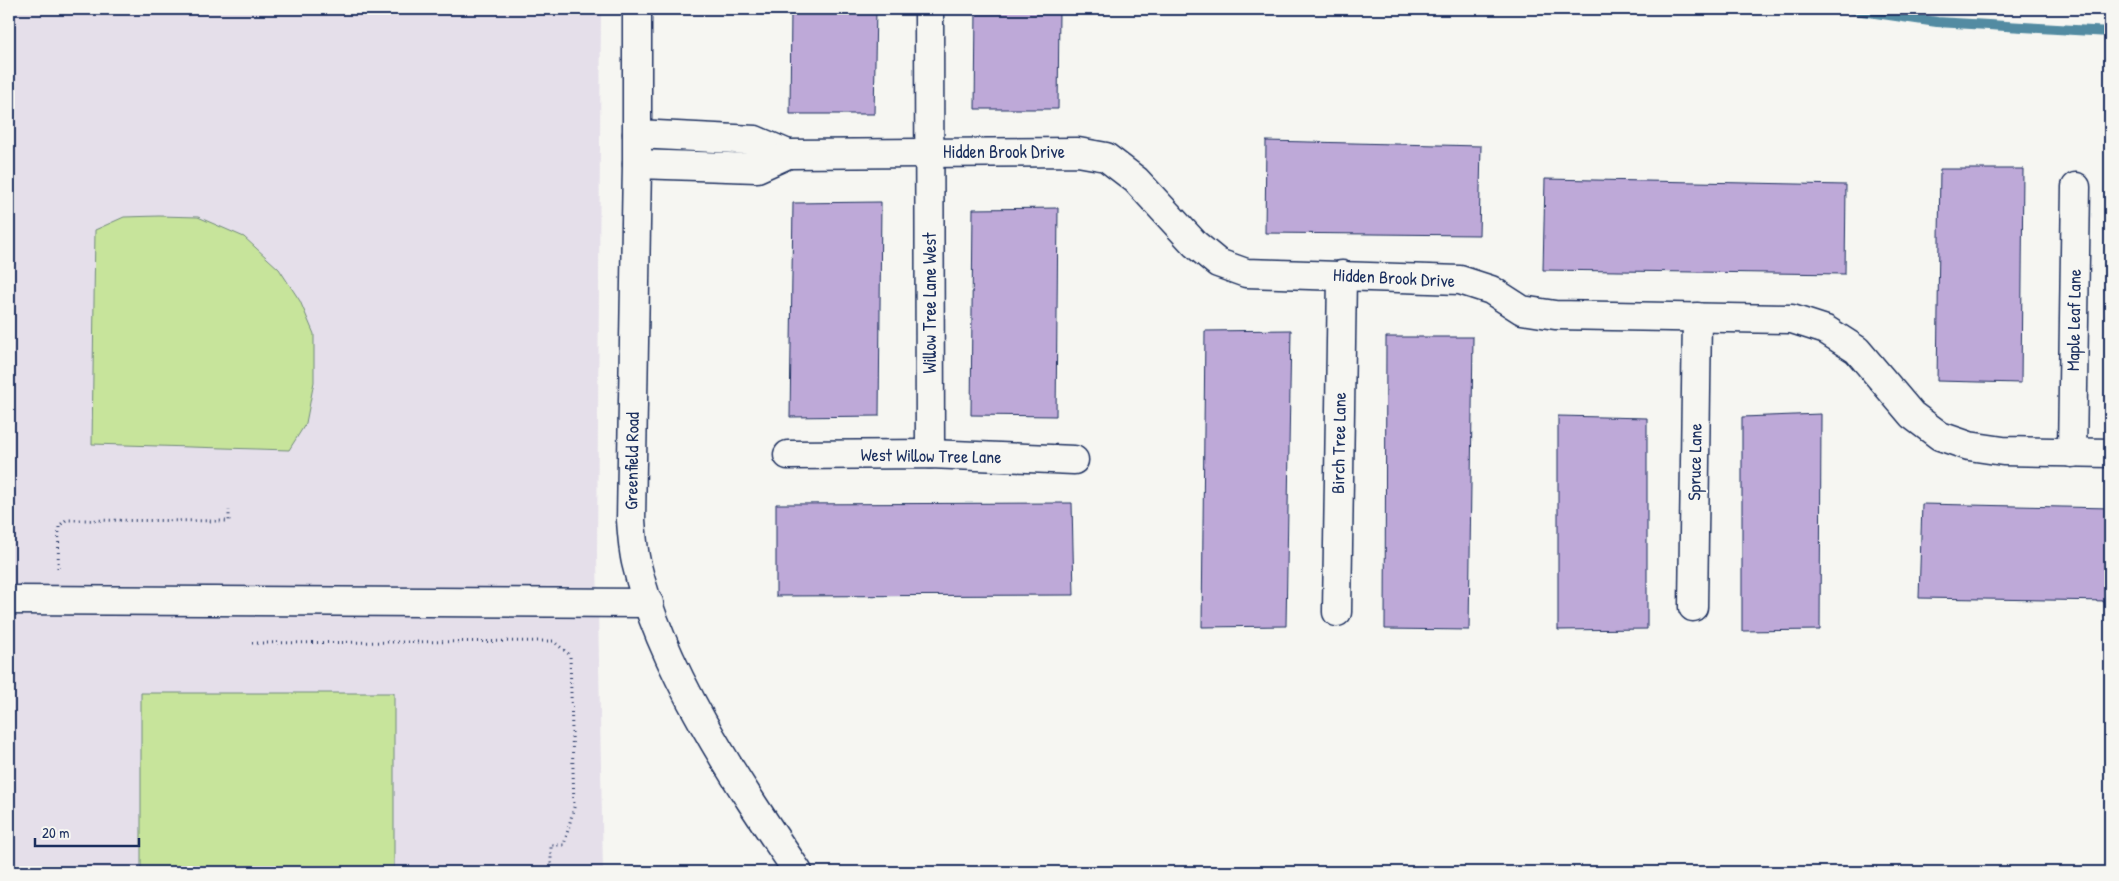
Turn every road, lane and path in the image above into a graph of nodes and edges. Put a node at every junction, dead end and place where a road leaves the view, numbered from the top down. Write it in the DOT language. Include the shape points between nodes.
graph roads {
  1 [pos="637,9"];
  2 [pos="929,9"];
  3 [pos="9,19"];
  4 [pos="9,101"];
  5 [pos="637,134"];
  6 [pos="930,153"];
  7 [pos="788,154"];
  8 [pos="637,164"];
  9 [pos="2076,187"];
  10 [pos="9,263"];
  11 [pos="1342,275"];
  12 [pos="1697,316"];
  13 [pos="9,317"];
  14 [pos="2072,453"];
  15 [pos="2110,453"];
  16 [pos="930,454"];
  17 [pos="788,455"];
  18 [pos="1074,460"];
  19 [pos="228,510"];
  20 [pos="9,600"];
  21 [pos="57,601"];
  22 [pos="649,603"];
  23 [pos="1694,607"];
  24 [pos="1337,612"];
  25 [pos="252,643"];
  26 [pos="551,872"];
  27 [pos="798,872"];
  1 -- 5 [label="street, Greenfield Road"];
  2 -- 6 [label="street, Willow Tree Lane West"];
  3 -- 4 [label="path"];
  5 -- 7 [label="street, Hidden Brook Drive" via="755,140"];
  5 -- 8 [label="street, Greenfield Road"];
  6 -- 7 [label="street, Hidden Brook Drive"];
  6 -- 11 [label="street, Hidden Brook Drive" via="1078,152 1106,157 1136,180 1195,244 1218,263 1246,273"];
  6 -- 16 [label="street, Willow Tree Lane West"];
  7 -- 8 [label="street, Hidden Brook Drive" via="757,168"];
  8 -- 22 [label="street, Greenfield Road" via="631,520 636,562"];
  9 -- 14 [label="street, Maple Leaf Lane"];
  10 -- 13 [label="path"];
  11 -- 12 [label="street, Hidden Brook Drive" via="1460,280 1491,290 1522,310 1555,315"];
  11 -- 24 [label="street, Birch Tree Lane"];
  12 -- 14 [label="street, Hidden Brook Drive" via="1792,319 1826,330 1857,350 1912,415 1940,436 1969,446 2003,451"];
  12 -- 23 [label="street, Spruce Lane"];
  14 -- 15 [label="street, Hidden Brook Drive"];
  16 -- 17 [label="street, West Willow Tree Lane"];
  16 -- 18 [label="street, West Willow Tree Lane"];
  19 -- 21 [label="path" via="229,521 66,520 59,526"];
  20 -- 21 [label="street"];
  21 -- 22 [label="street"];
  22 -- 27 [label="street, Greenfield Road" via="659,633 686,690 723,755"];
  25 -- 26 [label="path" via="553,641 570,655 574,807 564,845 552,845"];
}
